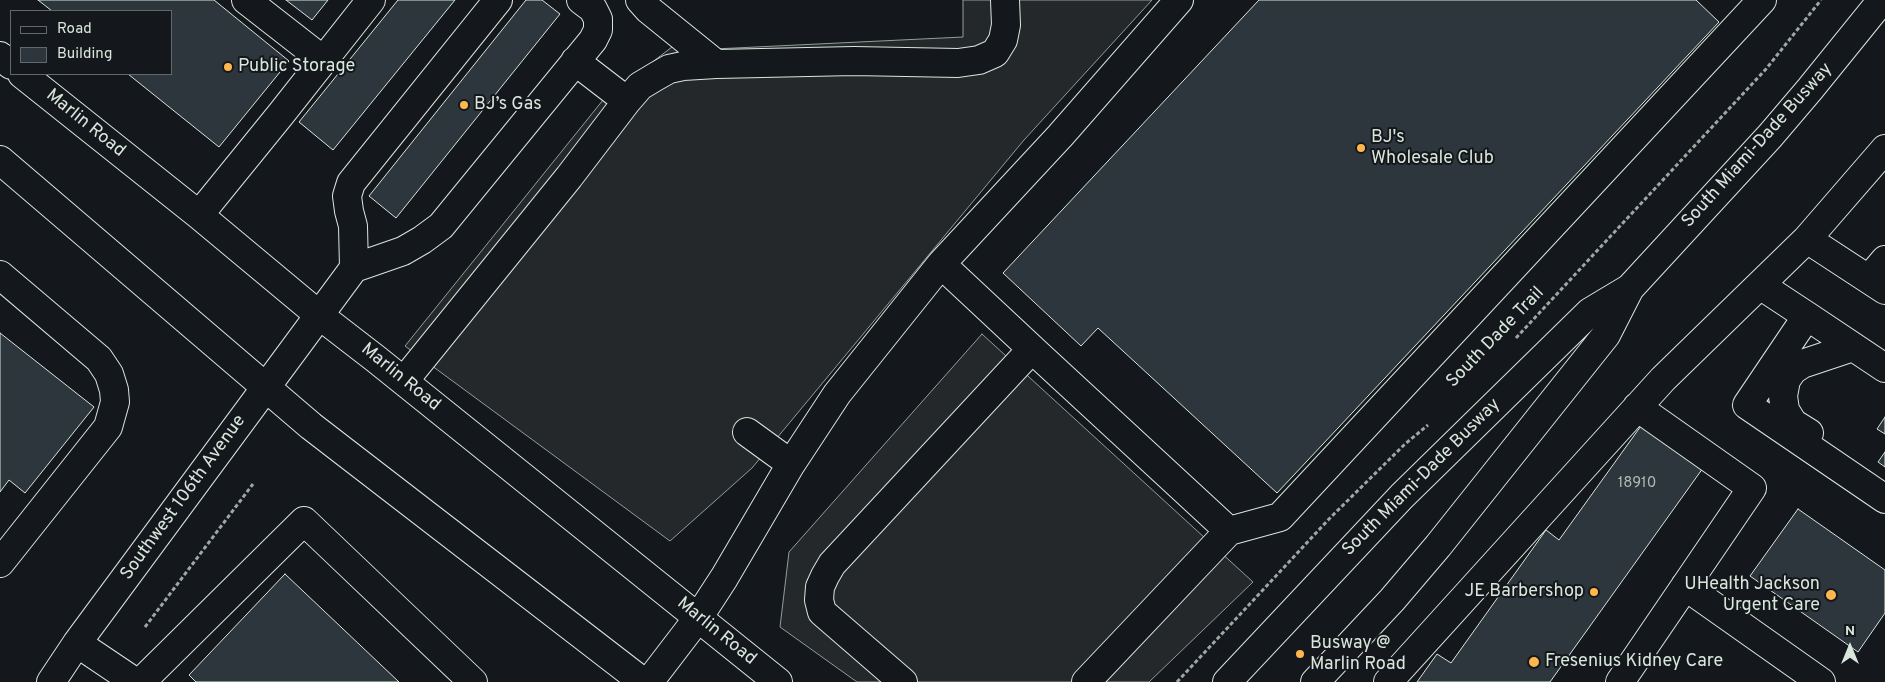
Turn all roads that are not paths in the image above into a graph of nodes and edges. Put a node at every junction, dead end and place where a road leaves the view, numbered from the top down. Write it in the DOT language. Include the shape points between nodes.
graph roads {
  1 [pos="246,0"];
  2 [pos="371,0"];
  3 [pos="498,0"];
  4 [pos="581,0"];
  5 [pos="640,0"];
  6 [pos="1006,0"];
  7 [pos="1179,0"];
  8 [pos="1762,0"];
  9 [pos="1882,0"];
  10 [pos="0,56"];
  11 [pos="323,60"];
  12 [pos="575,61"];
  13 [pos="10,64"];
  14 [pos="716,64"];
  15 [pos="23,75"];
  16 [pos="628,101"];
  17 [pos="1885,149"];
  18 [pos="0,160"];
  19 [pos="199,216"];
  20 [pos="1807,239"];
  21 [pos="942,264"];
  22 [pos="354,268"];
  23 [pos="0,275"];
  24 [pos="1880,277"];
  25 [pos="1760,285"];
  26 [pos="1630,288"];
  27 [pos="319,315"];
  28 [pos="1807,316"];
  29 [pos="1852,347"];
  30 [pos="1032,349"];
  31 [pos="1885,368"];
  32 [pos="404,381"];
  33 [pos="265,388"];
  34 [pos="1637,408"];
  35 [pos="747,432"];
  36 [pos="790,464"];
  37 [pos="1885,483"];
  38 [pos="1885,498"];
  39 [pos="1229,531"];
  40 [pos="0,563"];
  41 [pos="1685,586"];
  42 [pos="698,618"];
  43 [pos="77,642"];
  44 [pos="51,682"];
  45 [pos="135,682"];
  46 [pos="142,682"];
  47 [pos="473,682"];
  48 [pos="644,682"];
  49 [pos="649,682"];
  50 [pos="778,682"];
  51 [pos="903,682"];
  52 [pos="1086,682"];
  53 [pos="1227,682"];
  54 [pos="1315,682"];
  55 [pos="1388,682"];
  56 [pos="1620,682"];
  57 [pos="1821,682"];
  1 -- 11 [label="street"];
  2 -- 11 [label="street"];
  3 -- 22 [label="street" via="351,183 347,196 353,226"];
  4 -- 12 [label="street" via="593,9 598,19 598,30"];
  5 -- 14 [label="street"];
  6 -- 14 [label="street" via="1003,40 996,53 979,60 958,63"];
  7 -- 21 [label="street"];
  8 -- 39 [label="street" via="1280,517"];
  9 -- 26 [label="street, South Miami-Dade Busway" via="1770,136"];
  10 -- 13 [label="street"];
  11 -- 19 [label="street"];
  12 -- 16 [label="street"];
  12 -- 22 [label="street" via="441,226 403,251"];
  14 -- 16 [label="street" via="670,69 640,86"];
  15 -- 19 [label="street, Marlin Road"];
  16 -- 32 [label="street"];
  17 -- 20 [label="street"];
  18 -- 33 [label="street"];
  19 -- 27 [label="street, Marlin Road"];
  20 -- 24 [label="street"];
  20 -- 25 [label="street"];
  21 -- 30 [label="street"];
  21 -- 36 [label="street" via="837,394"];
  22 -- 27 [label="street, Southwest 106th Avenue"];
  23 -- 40 [label="street" via="99,358 110,374 115,402 108,427"];
  25 -- 28 [label="street"];
  25 -- 34 [label="street" via="1662,379"];
  26 -- 53 [label="street, South Miami-Dade Busway" via="1590,312 1402,496"];
  26 -- 54 [label="street, South Miami-Dade Busway" via="1606,335 1462,516 1392,600"];
  27 -- 32 [label="street, Marlin Road"];
  27 -- 33 [label="street, Southwest 106th Avenue"];
  28 -- 29 [label="street"];
  28 -- 38 [label="street" via="1747,405"];
  29 -- 31 [label="street"];
  29 -- 37 [label="street" via="1793,370 1784,388 1784,410 1793,423"];
  30 -- 39 [label="street"];
  30 -- 51 [label="street" via="832,564 825,576 820,594 822,612"];
  32 -- 42 [label="street, Marlin Road"];
  33 -- 43 [label="street, Southwest 106th Avenue"];
  33 -- 48 [label="street"];
  34 -- 41 [label="street" via="1752,488"];
  34 -- 55 [label="street"];
  35 -- 36 [label="street"];
  36 -- 42 [label="street"];
  39 -- 52 [label="street"];
  41 -- 56 [label="street"];
  41 -- 57 [label="street"];
  42 -- 49 [label="street"];
  42 -- 50 [label="street, Marlin Road"];
  43 -- 44 [label="street, Southwest 106th Avenue"];
  43 -- 45 [label="street"];
  46 -- 47 [label="street" via="304,521"];
}
